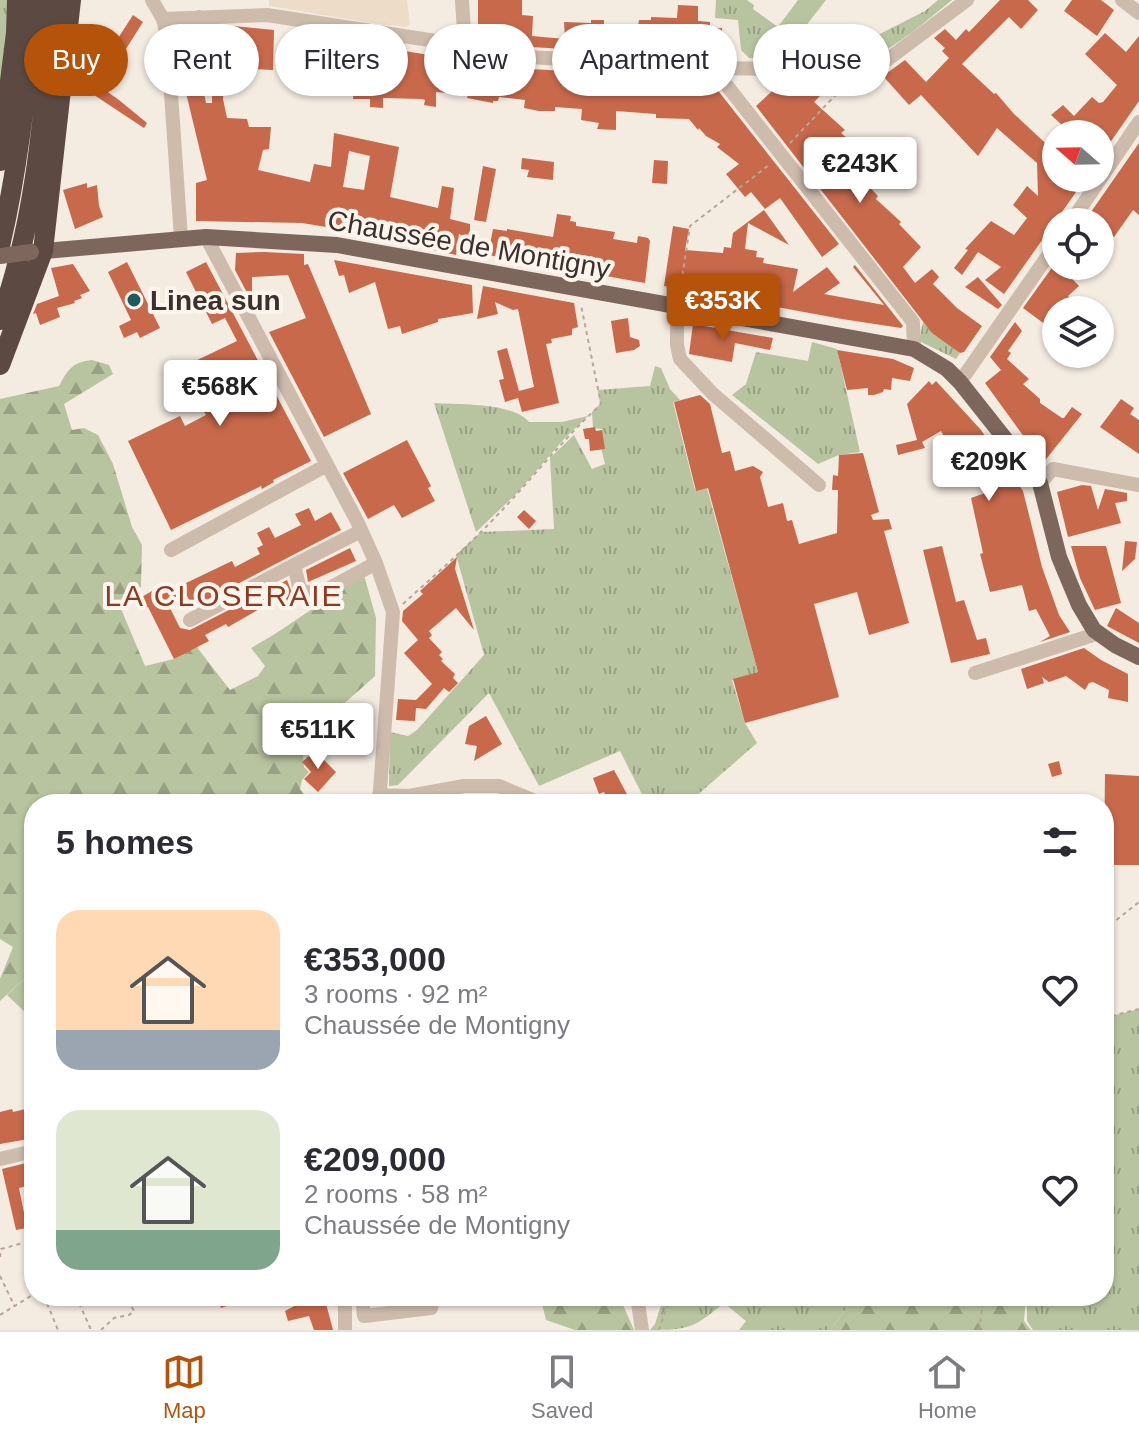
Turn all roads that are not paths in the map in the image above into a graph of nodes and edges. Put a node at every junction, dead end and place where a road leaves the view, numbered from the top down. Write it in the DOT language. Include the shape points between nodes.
graph roads {
  1 [pos="17,0"];
  2 [pos="34,0"];
  3 [pos="54,0"];
  4 [pos="71,0"];
  5 [pos="152,0"];
  6 [pos="462,0"];
  7 [pos="967,0"];
  8 [pos="1122,0"];
  9 [pos="261,8"];
  10 [pos="1139,13"];
  11 [pos="199,17"];
  12 [pos="163,19"];
  13 [pos="200,24"];
  14 [pos="464,24"];
  15 [pos="424,39"];
  16 [pos="737,68"];
  17 [pos="735,96"];
  18 [pos="1139,122"];
  19 [pos="0,161"];
  20 [pos="1081,208"];
  21 [pos="206,237"];
  22 [pos="181,238"];
  23 [pos="0,246"];
  24 [pos="37,252"];
  25 [pos="0,256"];
  26 [pos="1042,264"];
  27 [pos="677,308"];
  28 [pos="0,320"];
  29 [pos="914,349"];
  30 [pos="0,365"];
  31 [pos="960,382"];
  32 [pos="327,465"];
  33 [pos="1040,483"];
  34 [pos="819,485"];
  35 [pos="1139,485"];
  36 [pos="361,531"];
  37 [pos="171,550"];
  38 [pos="376,563"];
  39 [pos="294,565"];
  40 [pos="190,620"];
  41 [pos="1099,633"];
  42 [pos="1139,657"];
  43 [pos="975,673"];
  44 [pos="379,794"];
  45 [pos="420,794"];
  46 [pos="518,794"];
  47 [pos="24,1153"];
  48 [pos="0,1159"];
  49 [pos="345,1306"];
  50 [pos="363,1306"];
  51 [pos="431,1306"];
  52 [pos="638,1306"];
  53 [pos="345,1330"];
  54 [pos="642,1330"];
  1 -- 19 [label="highway"];
  2 -- 23 [label="highway" via="29,80"];
  3 -- 28 [label="highway" via="26,227"];
  4 -- 24 [label="highway"];
  5 -- 12 [label="street"];
  6 -- 14 [label="street"];
  7 -- 16 [label="street" via="879,66"];
  8 -- 10 [label="street"];
  9 -- 11 [label="street" via="245,15"];
  9 -- 15 [label="street"];
  11 -- 12 [label="street"];
  11 -- 13 [label="street"];
  12 -- 22 [label="street"];
  17 -- 29 [label="street" via="913,322"];
  18 -- 20 [label="street"];
  21 -- 22 [label="main road, Chaussée de Montigny"];
  21 -- 27 [label="main road, Chaussée de Montigny" via="337,245"];
  21 -- 32 [label="street"];
  22 -- 24 [label="main road, Chaussée de Montigny"];
  24 -- 25 [label="main road, Chaussée de Montigny, bridge"];
  24 -- 30 [label="highway"];
  26 -- 31 [label="street"];
  27 -- 29 [label="main road, Chaussée de Montigny"];
  27 -- 34 [label="street" via="680,359"];
  29 -- 31 [label="main road, Chaussée de Montigny"];
  31 -- 33 [label="main road, Chaussée de Montigny"];
  32 -- 36 [label="street"];
  32 -- 37 [label="street"];
  33 -- 35 [label="street" via="1053,469"];
  33 -- 41 [label="main road, Chaussée de Montigny" via="1059,557 1079,605"];
  36 -- 38 [label="street"];
  36 -- 39 [label="street"];
  38 -- 39 [label="street" via="317,595 300,590"];
  38 -- 44 [label="street" via="393,612"];
  39 -- 40 [label="street"];
  41 -- 42 [label="main road, Chaussée de Montigny"];
  41 -- 43 [label="street"];
  45 -- 46 [label="street" via="464,786 499,786"];
  47 -- 48 [label="street"];
  49 -- 53 [label="street"];
  50 -- 51 [label="street" via="364,1316"];
  52 -- 54 [label="street"];
}
